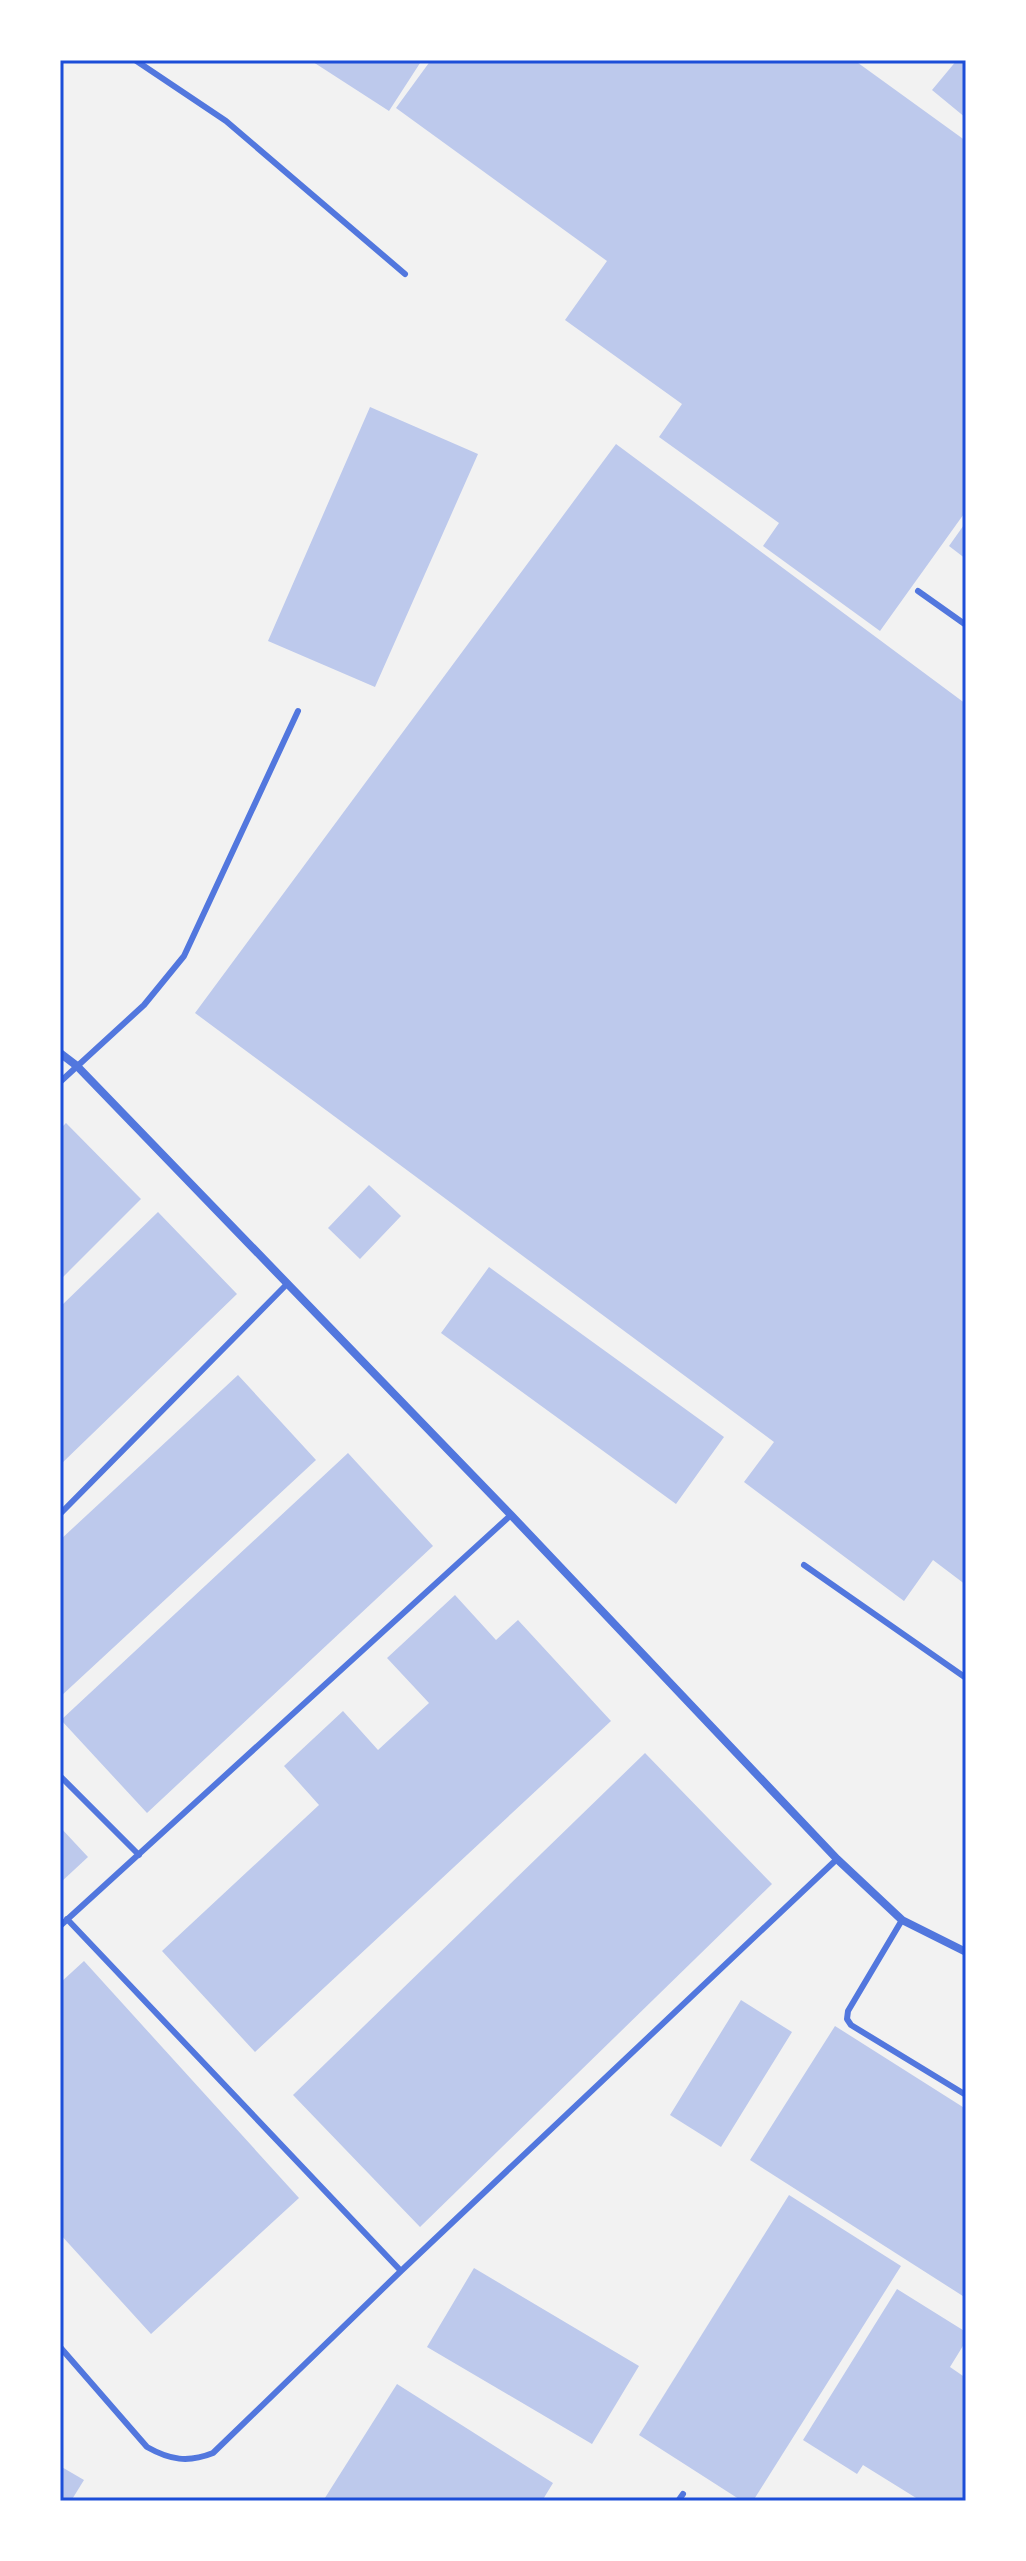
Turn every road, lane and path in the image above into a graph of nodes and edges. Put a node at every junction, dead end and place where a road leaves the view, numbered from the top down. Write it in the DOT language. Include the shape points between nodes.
graph roads {
  1 [pos="135,60"];
  2 [pos="405,274"];
  3 [pos="918,591"];
  4 [pos="966,625"];
  5 [pos="298,711"];
  6 [pos="60,1053"];
  7 [pos="77,1066"];
  8 [pos="60,1082"];
  9 [pos="287,1284"];
  10 [pos="60,1514"];
  11 [pos="511,1515"];
  12 [pos="804,1565"];
  13 [pos="966,1678"];
  14 [pos="60,1776"];
  15 [pos="139,1855"];
  16 [pos="837,1859"];
  17 [pos="67,1919"];
  18 [pos="902,1920"];
  19 [pos="60,1926"];
  20 [pos="966,1952"];
  21 [pos="966,2095"];
  22 [pos="401,2271"];
  23 [pos="60,2347"];
  24 [pos="683,2494"];
  25 [pos="678,2501"];
  1 -- 2 [label="lane" via="226,121"];
  3 -- 4 [label="lane"];
  5 -- 7 [label="lane" via="184,956 144,1005"];
  6 -- 7 [label="street"];
  7 -- 8 [label="lane"];
  7 -- 9 [label="street"];
  9 -- 10 [label="lane"];
  9 -- 11 [label="street"];
  11 -- 15 [label="lane"];
  11 -- 16 [label="street"];
  12 -- 13 [label="lane"];
  14 -- 15 [label="lane"];
  15 -- 17 [label="lane"];
  16 -- 18 [label="street"];
  16 -- 22 [label="lane"];
  17 -- 19 [label="lane"];
  17 -- 22 [label="lane"];
  18 -- 20 [label="street"];
  18 -- 21 [label="lane" via="847,2019"];
  22 -- 23 [label="lane" via="213,2453 197,2459 164,2456 147,2447"];
  24 -- 25 [label="lane"];
}
